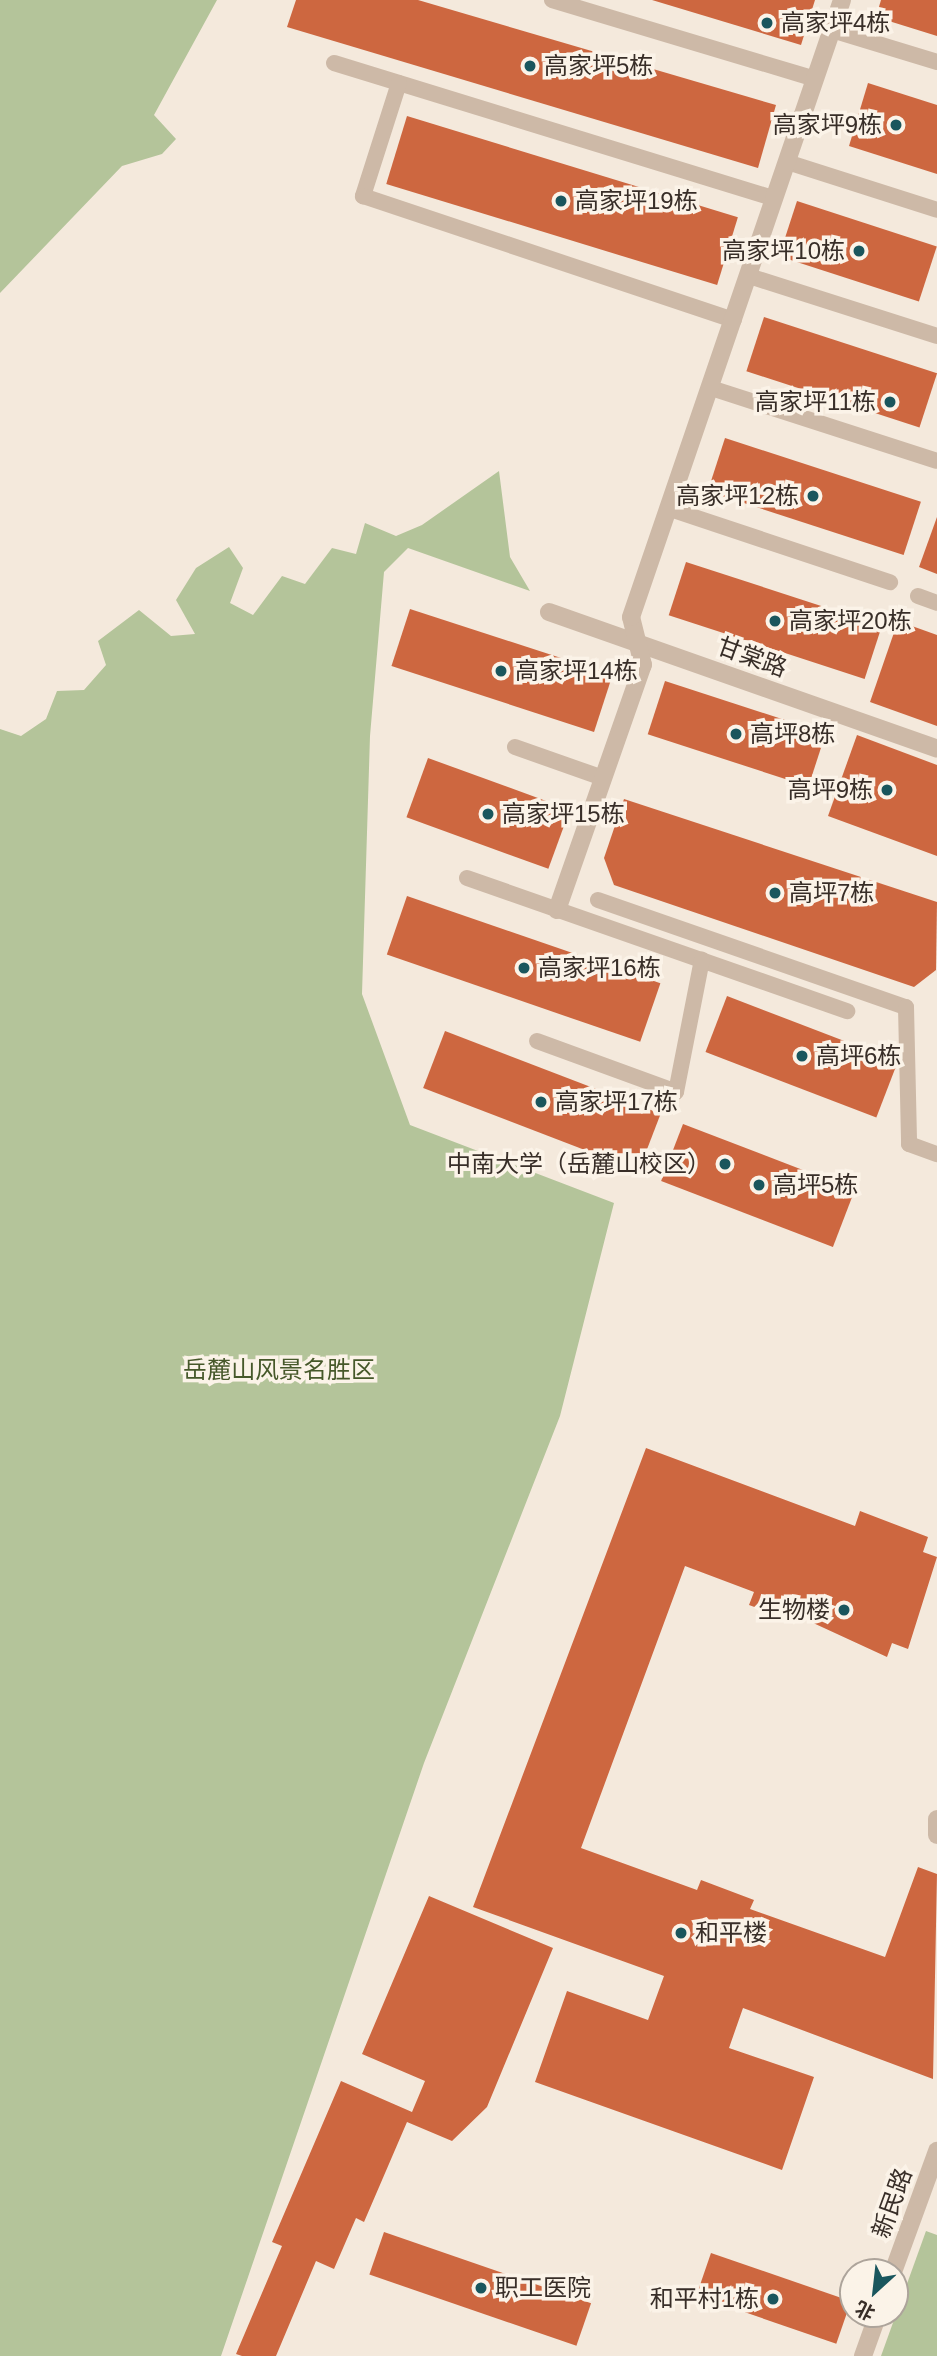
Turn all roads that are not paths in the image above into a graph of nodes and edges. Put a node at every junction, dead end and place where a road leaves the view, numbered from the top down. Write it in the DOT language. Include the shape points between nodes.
graph roads {
  1 [pos="552,0"];
  2 [pos="842,0"];
  3 [pos="832,30"];
  4 [pos="937,62"];
  5 [pos="334,63"];
  6 [pos="815,79"];
  7 [pos="399,83"];
  8 [pos="787,162"];
  9 [pos="775,199"];
  10 [pos="937,210"];
  11 [pos="749,276"];
  12 [pos="734,320"];
  13 [pos="937,336"];
  14 [pos="711,388"];
  15 [pos="937,461"];
  16 [pos="670,509"];
  17 [pos="890,582"];
  18 [pos="918,596"];
  19 [pos="937,603"];
  20 [pos="550,612"];
  21 [pos="637,642"];
  22 [pos="515,747"];
  23 [pos="937,749"];
  24 [pos="603,778"];
  25 [pos="467,878"];
  26 [pos="598,900"];
  27 [pos="557,910"];
  28 [pos="702,960"];
  29 [pos="847,1011"];
  30 [pos="537,1041"];
  31 [pos="937,1154"];
  32 [pos="937,1819"];
  33 [pos="937,1836"];
  34 [pos="937,2151"];
  35 [pos="898,2258"];
  36 [pos="873,2328"];
  37 [pos="863,2356"];
  1 -- 6 [label="lane"];
  2 -- 3 [label="street"];
  3 -- 4 [label="lane"];
  3 -- 6 [label="street"];
  5 -- 7 [label="lane"];
  6 -- 8 [label="street"];
  7 -- 9 [label="lane"];
  7 -- 12 [label="lane" via="363,195"];
  8 -- 9 [label="street"];
  8 -- 10 [label="lane"];
  9 -- 11 [label="street"];
  11 -- 12 [label="street"];
  11 -- 13 [label="lane"];
  12 -- 14 [label="street"];
  14 -- 15 [label="lane"];
  14 -- 16 [label="street"];
  16 -- 17 [label="lane"];
  16 -- 21 [label="street" via="631,617"];
  18 -- 19 [label="lane"];
  20 -- 21 [label="street, 甘棠路"];
  21 -- 23 [label="street, 甘棠路"];
  21 -- 24 [label="street" via="643,664"];
  22 -- 24 [label="lane"];
  24 -- 27 [label="street"];
  25 -- 27 [label="lane"];
  26 -- 31 [label="lane" via="906,1007 909,1144"];
  27 -- 28 [label="lane"];
  28 -- 29 [label="lane"];
  28 -- 30 [label="lane" via="676,1092"];
  32 -- 33 [label="street"];
  34 -- 35 [label="street, 新民路"];
  36 -- 37 [label="street"];
}
